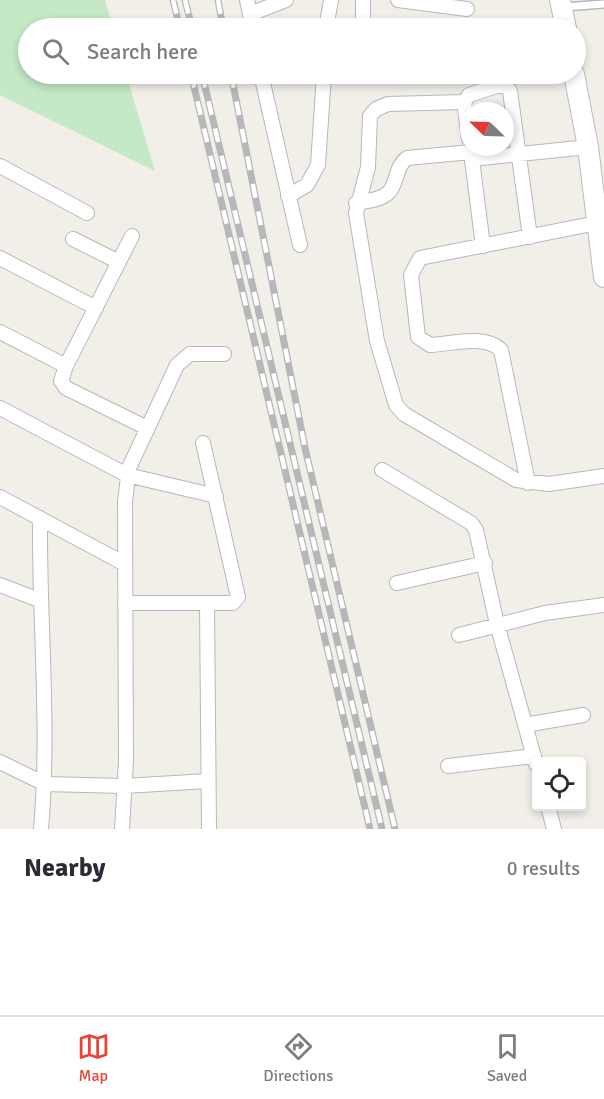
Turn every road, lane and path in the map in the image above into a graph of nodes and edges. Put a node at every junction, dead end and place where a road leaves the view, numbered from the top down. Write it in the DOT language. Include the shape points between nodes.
graph roads {
  1 [pos="247,0"];
  2 [pos="286,0"];
  3 [pos="331,0"];
  4 [pos="363,0"];
  5 [pos="398,0"];
  6 [pos="561,3"];
  7 [pos="604,4"];
  8 [pos="467,9"];
  9 [pos="250,14"];
  10 [pos="251,18"];
  11 [pos="328,18"];
  12 [pos="363,18"];
  13 [pos="564,18"];
  14 [pos="263,84"];
  15 [pos="323,84"];
  16 [pos="496,84"];
  17 [pos="501,84"];
  18 [pos="576,84"];
  19 [pos="460,102"];
  20 [pos="464,102"];
  21 [pos="512,102"];
  22 [pos="514,119"];
  23 [pos="588,147"];
  24 [pos="460,150"];
  25 [pos="514,153"];
  26 [pos="519,154"];
  27 [pos="471,156"];
  28 [pos="0,166"];
  29 [pos="288,196"];
  30 [pos="356,203"];
  31 [pos="87,213"];
  32 [pos="597,223"];
  33 [pos="132,236"];
  34 [pos="530,237"];
  35 [pos="73,239"];
  36 [pos="300,244"];
  37 [pos="483,246"];
  38 [pos="0,258"];
  39 [pos="119,262"];
  40 [pos="604,277"];
  41 [pos="96,308"];
  42 [pos="0,332"];
  43 [pos="224,354"];
  44 [pos="66,366"];
  45 [pos="0,408"];
  46 [pos="147,428"];
  47 [pos="203,443"];
  48 [pos="382,470"];
  49 [pos="127,475"];
  50 [pos="604,476"];
  51 [pos="528,483"];
  52 [pos="216,496"];
  53 [pos="0,497"];
  54 [pos="40,518"];
  55 [pos="484,562"];
  56 [pos="125,564"];
  57 [pos="396,583"];
  58 [pos="0,585"];
  59 [pos="39,600"];
  60 [pos="125,603"];
  61 [pos="207,603"];
  62 [pos="604,605"];
  63 [pos="497,624"];
  64 [pos="459,635"];
  65 [pos="583,715"];
  66 [pos="525,725"];
  67 [pos="534,757"];
  68 [pos="532,760"];
  69 [pos="0,762"];
  70 [pos="448,766"];
  71 [pos="208,781"];
  72 [pos="45,784"];
  73 [pos="124,786"];
  74 [pos="549,811"];
  75 [pos="41,829"];
  76 [pos="122,829"];
  77 [pos="209,829"];
  78 [pos="553,829"];
  1 -- 9 [label="street"];
  2 -- 9 [label="street"];
  3 -- 11 [label="street"];
  4 -- 12 [label="street"];
  5 -- 8 [label="street"];
  6 -- 7 [label="lane"];
  6 -- 13 [label="main road"];
  9 -- 10 [label="street"];
  14 -- 29 [label="street"];
  15 -- 29 [label="street" via="318,165 307,185"];
  16 -- 20 [label="street" via="469,95"];
  17 -- 21 [label="street" via="510,91"];
  18 -- 23 [label="main road"];
  19 -- 30 [label="street" via="388,104 376,109 370,116 368,167"];
  22 -- 26 [label="street"];
  23 -- 26 [label="street"];
  23 -- 32 [label="main road"];
  24 -- 30 [label="street" via="407,158 400,164 389,192"];
  25 -- 26 [label="street"];
  26 -- 34 [label="street"];
  27 -- 37 [label="street"];
  28 -- 31 [label="street"];
  29 -- 36 [label="street"];
  30 -- 51 [label="street" via="377,341 396,405 404,414 494,470"];
  32 -- 34 [label="street"];
  32 -- 40 [label="main road"];
  33 -- 39 [label="street"];
  34 -- 37 [label="street"];
  35 -- 39 [label="street"];
  37 -- 51 [label="street" via="420,258 414,264 411,275 418,337 430,345 482,341 494,343 501,350"];
  38 -- 41 [label="street"];
  39 -- 41 [label="street"];
  41 -- 44 [label="street"];
  42 -- 44 [label="street"];
  43 -- 46 [label="street" via="184,357"];
  44 -- 46 [label="street" via="62,381 66,388"];
  45 -- 49 [label="street"];
  46 -- 49 [label="street"];
  47 -- 52 [label="street"];
  48 -- 55 [label="street" via="471,523"];
  49 -- 52 [label="street"];
  49 -- 56 [label="street"];
  50 -- 51 [label="street"];
  52 -- 61 [label="street" via="238,597 232,603"];
  53 -- 54 [label="street"];
  54 -- 56 [label="street"];
  54 -- 59 [label="street"];
  55 -- 57 [label="street"];
  55 -- 63 [label="street"];
  56 -- 60 [label="street"];
  58 -- 59 [label="street"];
  59 -- 72 [label="street"];
  60 -- 61 [label="street"];
  60 -- 73 [label="street"];
  61 -- 71 [label="street"];
  62 -- 63 [label="street"];
  63 -- 64 [label="street"];
  63 -- 66 [label="street"];
  65 -- 66 [label="street"];
  66 -- 67 [label="street"];
  68 -- 70 [label="street"];
  69 -- 72 [label="street"];
  71 -- 73 [label="street"];
  71 -- 77 [label="street"];
  72 -- 73 [label="street"];
  72 -- 75 [label="street"];
  73 -- 76 [label="street"];
  74 -- 78 [label="street"];
}
